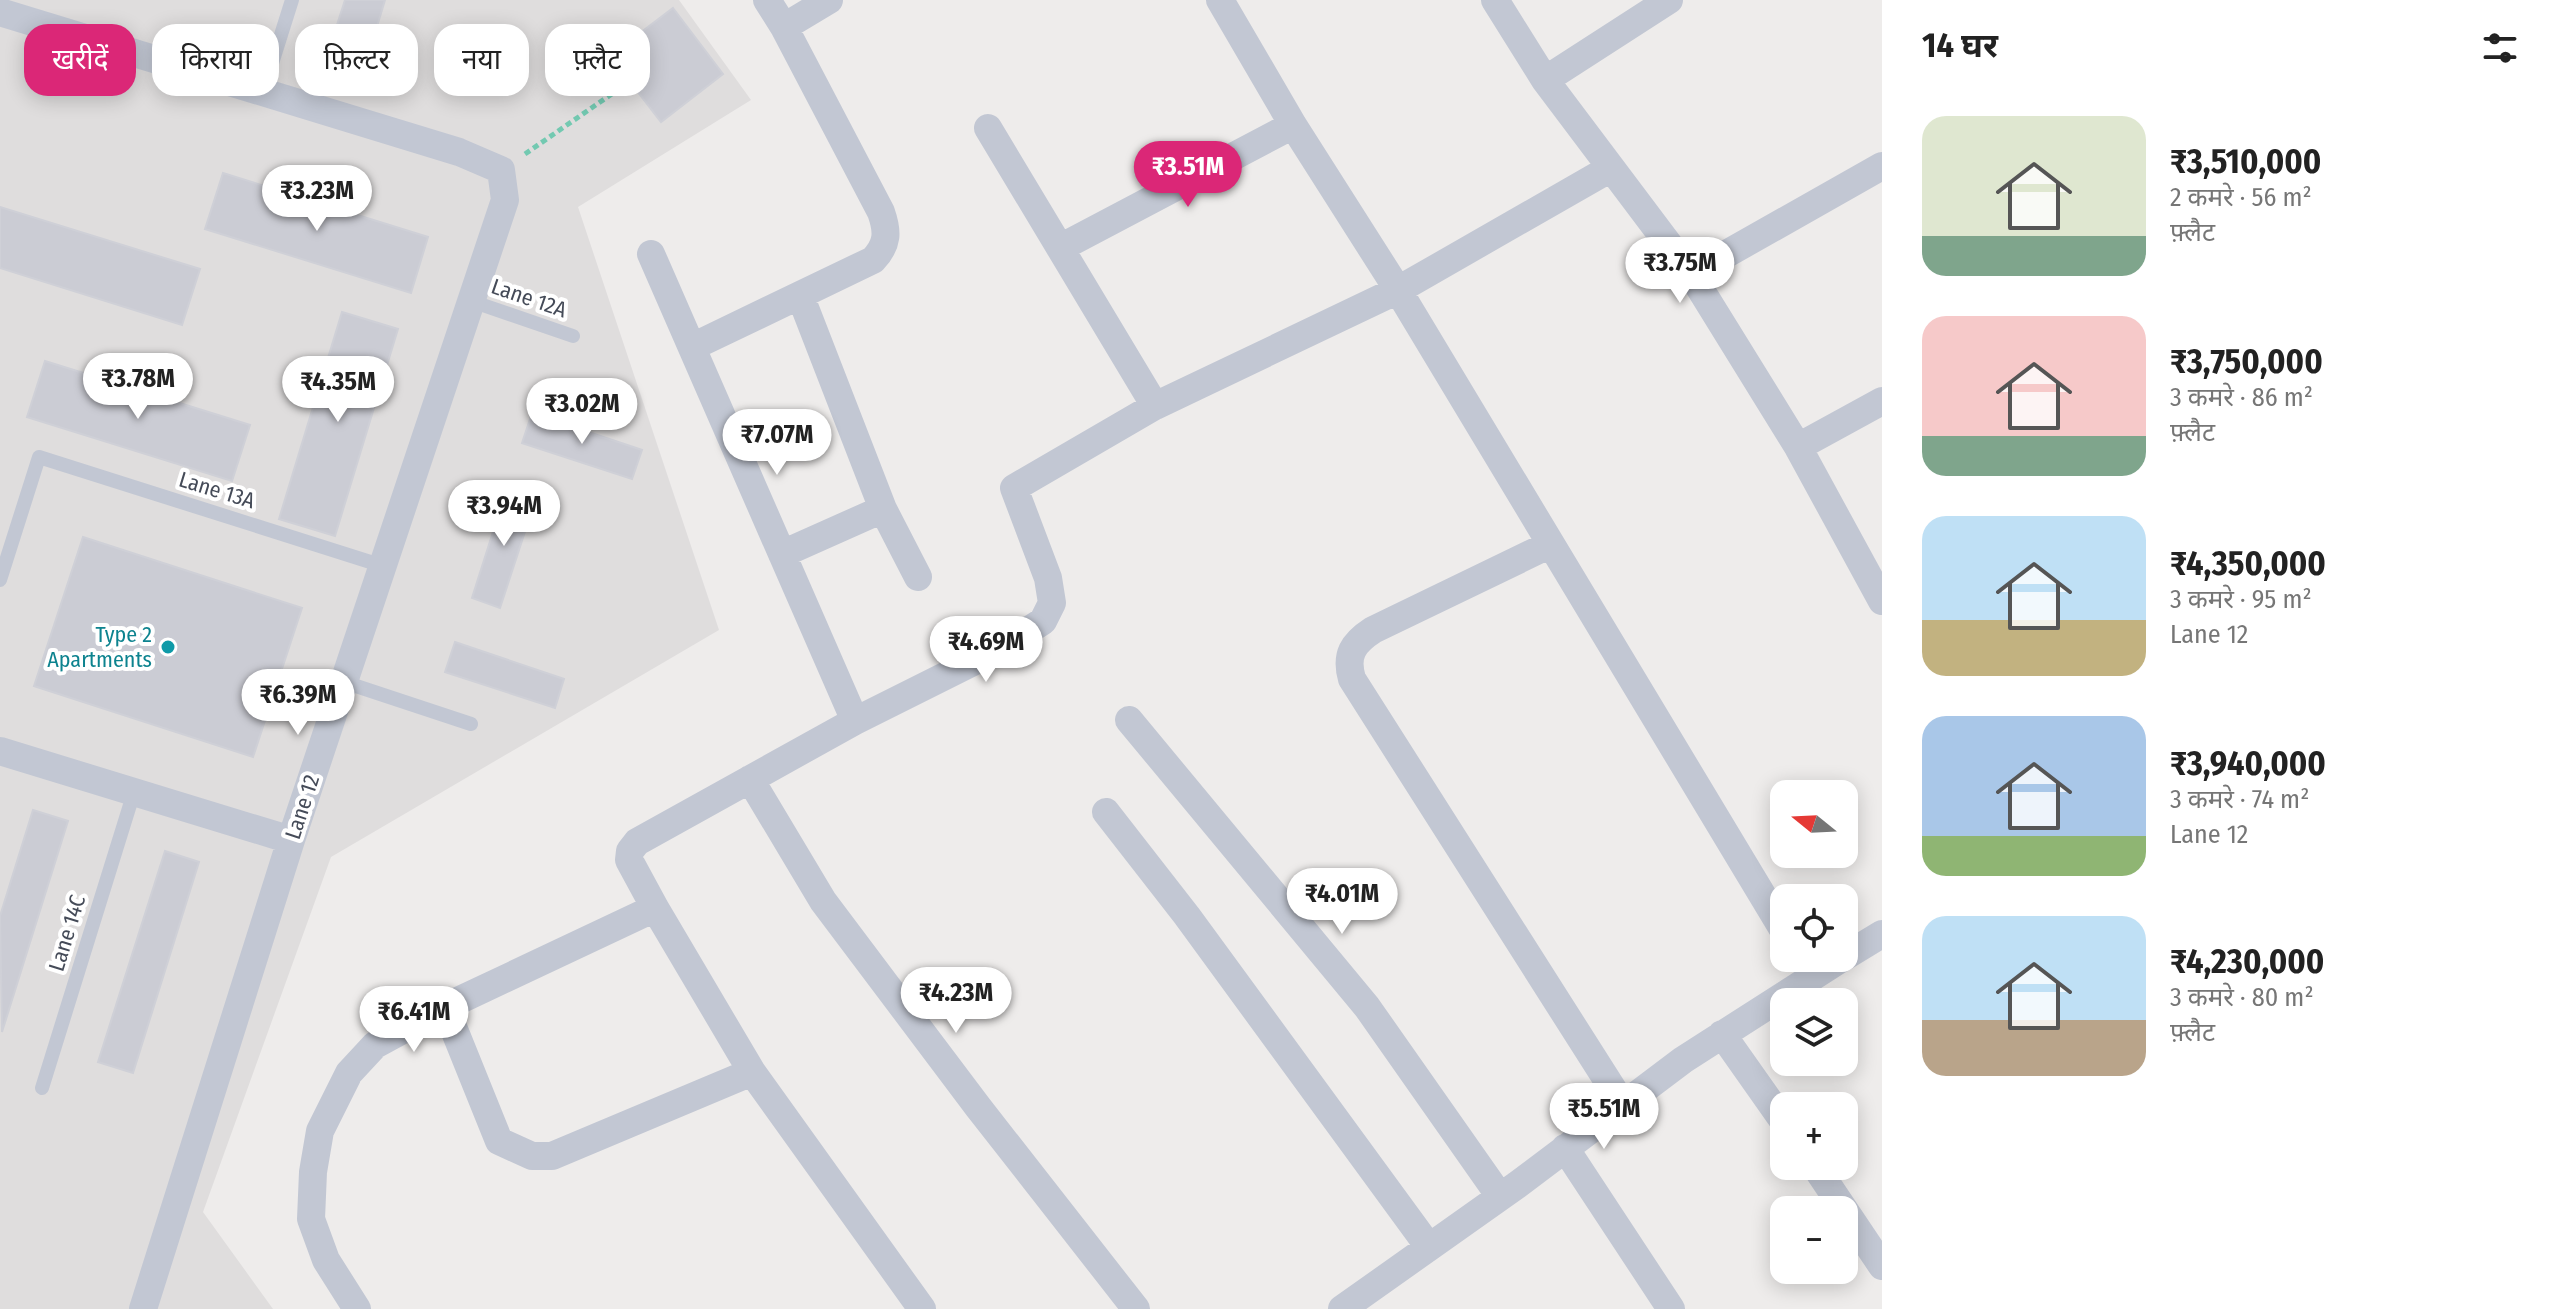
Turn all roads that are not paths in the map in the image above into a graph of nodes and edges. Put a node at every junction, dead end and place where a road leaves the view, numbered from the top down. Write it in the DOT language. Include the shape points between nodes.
graph roads {
  1 [pos="292,0"];
  2 [pos="767,0"];
  3 [pos="829,0"];
  4 [pos="1220,0"];
  5 [pos="1495,0"];
  6 [pos="1669,0"];
  7 [pos="0,12"];
  8 [pos="784,27"];
  9 [pos="279,41"];
  10 [pos="152,58"];
  11 [pos="1545,80"];
  12 [pos="276,96"];
  13 [pos="1293,125"];
  14 [pos="988,128"];
  15 [pos="1882,166"];
  16 [pos="1611,168"];
  17 [pos="1060,248"];
  18 [pos="651,254"];
  19 [pos="1691,274"];
  20 [pos="1398,290"];
  21 [pos="800,295"];
  22 [pos="471,301"];
  23 [pos="573,336"];
  24 [pos="692,347"];
  25 [pos="1882,401"];
  26 [pos="1155,406"];
  27 [pos="1798,447"];
  28 [pos="883,509"];
  29 [pos="1551,544"];
  30 [pos="782,554"];
  31 [pos="383,566"];
  32 [pos="918,577"];
  33 [pos="0,580"];
  34 [pos="1882,601"];
  35 [pos="344,682"];
  36 [pos="1129,720"];
  37 [pos="855,721"];
  38 [pos="471,724"];
  39 [pos="0,751"];
  40 [pos="750,779"];
  41 [pos="134,792"];
  42 [pos="1106,812"];
  43 [pos="291,840"];
  44 [pos="655,908"];
  45 [pos="1770,908"];
  46 [pos="1879,942"];
  47 [pos="1858,951"];
  48 [pos="1801,972"];
  49 [pos="445,1007"];
  50 [pos="1722,1034"];
  51 [pos="752,1072"];
  52 [pos="42,1088"];
  53 [pos="1770,1102"];
  54 [pos="1623,1105"];
  55 [pos="1565,1148"];
  56 [pos="1825,1180"];
  57 [pos="1499,1195"];
  58 [pos="1429,1247"];
  59 [pos="1882,1266"];
  60 [pos="143,1309"];
  61 [pos="357,1309"];
  62 [pos="922,1309"];
  63 [pos="1136,1309"];
  64 [pos="1342,1309"];
  65 [pos="1671,1309"];
  1 -- 9 [label="lane"];
  2 -- 8 [label="street"];
  3 -- 8 [label="street"];
  4 -- 13 [label="street"];
  5 -- 11 [label="street"];
  6 -- 11 [label="street"];
  7 -- 10 [label="street"];
  8 -- 21 [label="street" via="881,212 887,237 873,260"];
  11 -- 16 [label="street"];
  12 -- 22 [label="street, Lane 12" via="501,170 505,200"];
  13 -- 17 [label="street"];
  13 -- 20 [label="street"];
  14 -- 17 [label="street"];
  15 -- 19 [label="street"];
  16 -- 19 [label="street"];
  16 -- 20 [label="street"];
  17 -- 26 [label="street"];
  18 -- 24 [label="street"];
  19 -- 27 [label="street"];
  20 -- 26 [label="street"];
  20 -- 29 [label="street"];
  21 -- 24 [label="street"];
  21 -- 28 [label="street"];
  22 -- 23 [label="lane, Lane 12A"];
  22 -- 31 [label="street, Lane 12"];
  24 -- 30 [label="street"];
  25 -- 27 [label="street"];
  26 -- 37 [label="street" via="1014,488 1048,578 1052,603 1043,621 1003,647"];
  27 -- 34 [label="street"];
  28 -- 30 [label="street"];
  28 -- 32 [label="street"];
  29 -- 45 [label="street"];
  29 -- 54 [label="street" via="1373,630 1358,639 1348,664 1352,679"];
  30 -- 37 [label="street"];
  31 -- 33 [label="lane, Lane 13A" via="39,457"];
  31 -- 35 [label="street, Lane 12"];
  35 -- 38 [label="lane"];
  35 -- 43 [label="street, Lane 12"];
  36 -- 57 [label="street" via="1367,1007"];
  37 -- 40 [label="street"];
  39 -- 41 [label="street"];
  40 -- 44 [label="street" via="637,842 630,851 629,860"];
  40 -- 63 [label="street" via="823,901"];
  41 -- 43 [label="street"];
  41 -- 52 [label="lane, Lane 14C"];
  42 -- 58 [label="street"];
  43 -- 60 [label="street, Lane 12"];
  44 -- 49 [label="street"];
  44 -- 51 [label="street"];
  46 -- 47 [label="street"];
  48 -- 50 [label="street"];
  49 -- 51 [label="street" via="499,1141 532,1156 552,1156"];
  49 -- 61 [label="street" via="375,1045 349,1073 320,1131 311,1219 326,1260"];
  50 -- 53 [label="street"];
  50 -- 54 [label="street"];
  51 -- 62 [label="street"];
  54 -- 55 [label="street"];
  55 -- 57 [label="street"];
  55 -- 65 [label="street"];
  56 -- 59 [label="street"];
  57 -- 58 [label="street"];
  58 -- 64 [label="street"];
}
